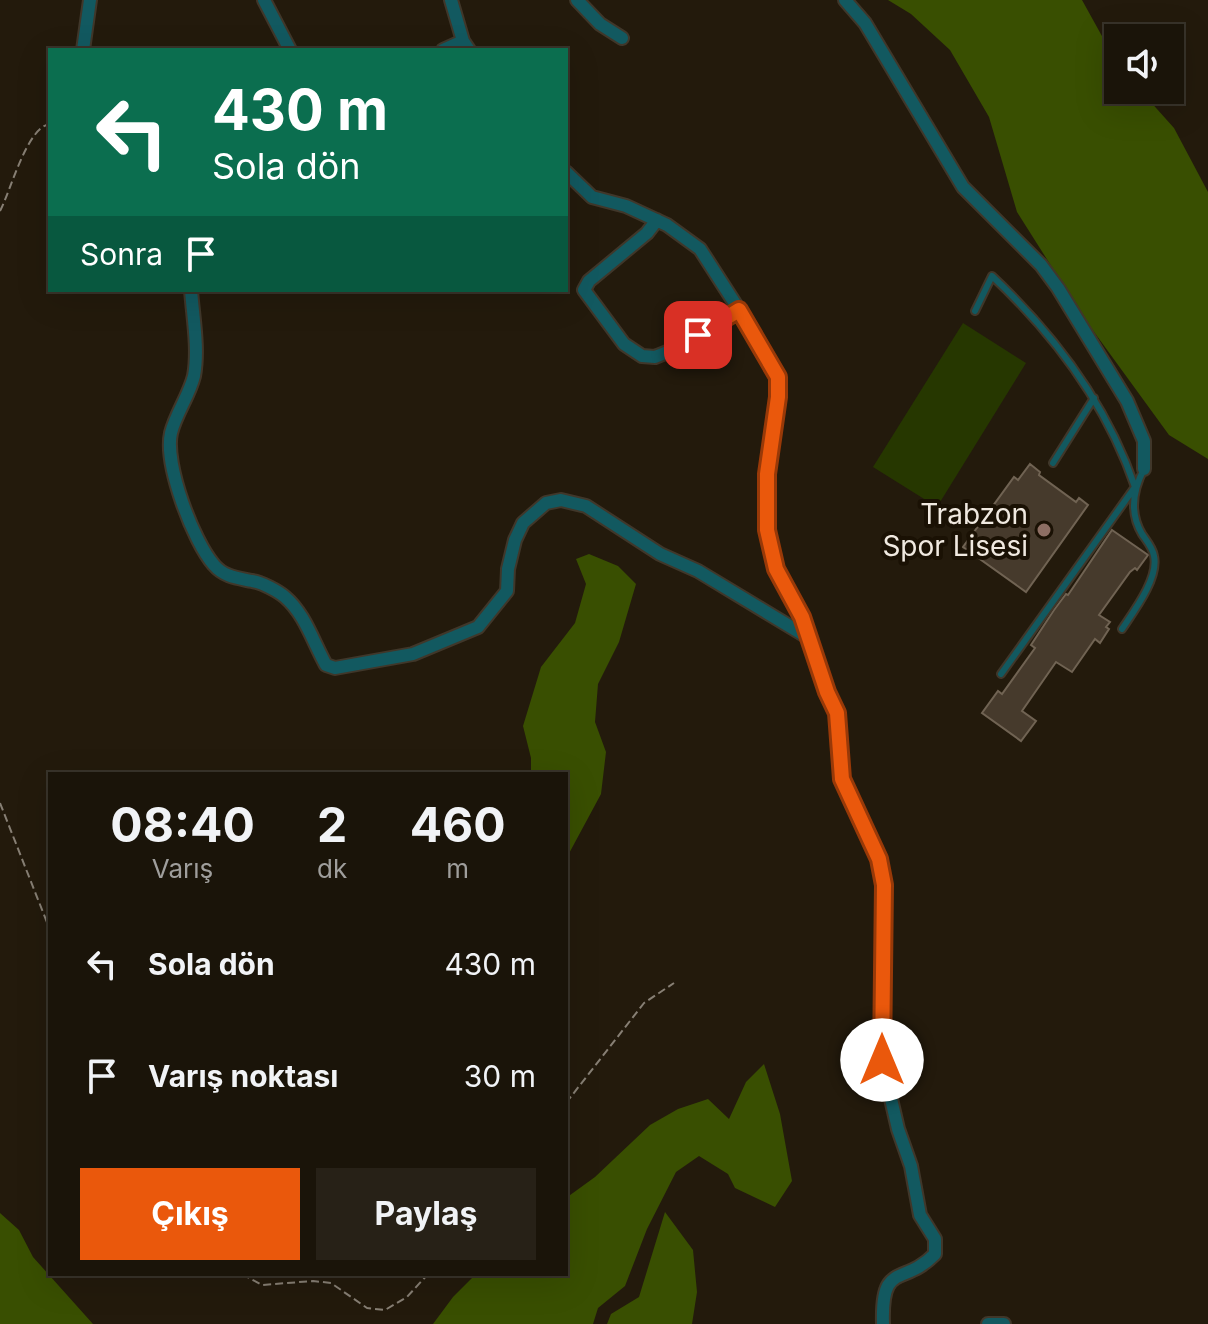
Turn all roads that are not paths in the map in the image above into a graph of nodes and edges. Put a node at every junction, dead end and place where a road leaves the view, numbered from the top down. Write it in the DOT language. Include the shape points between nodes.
graph roads {
  1 [pos="90,0"];
  2 [pos="264,0"];
  3 [pos="451,0"];
  4 [pos="577,0"];
  5 [pos="845,0"];
  6 [pos="622,38"];
  7 [pos="466,46"];
  8 [pos="83,48"];
  9 [pos="289,48"];
  10 [pos="568,174"];
  11 [pos="657,220"];
  12 [pos="191,292"];
  13 [pos="739,310"];
  14 [pos="975,311"];
  15 [pos="1094,398"];
  16 [pos="1053,463"];
  17 [pos="1144,469"];
  18 [pos="1135,487"];
  19 [pos="1122,629"];
  20 [pos="809,638"];
  21 [pos="1001,674"];
  22 [pos="883,1324"];
  23 [pos="988,1324"];
  24 [pos="1004,1324"];
  1 -- 8 [label="street"];
  2 -- 9 [label="street"];
  3 -- 7 [label="street"];
  4 -- 6 [label="street"];
  5 -- 17 [label="street" via="865,23 963,187 1058,288 1127,401 1144,441"];
  10 -- 11 [label="street" via="592,197"];
  11 -- 13 [label="street" via="700,249"];
  11 -- 13 [label="street" via="584,290 624,344 642,356 655,357"];
  12 -- 20 [label="street" via="196,359 171,433 170,454 184,505 215,567 285,596 303,618 326,665 335,668 413,654 478,627 507,591 508,569 523,523 546,503 561,500 586,506"];
  13 -- 20 [label="street" via="778,377 767,474 767,530 776,569"];
  14 -- 15 [label="lane" via="992,276 1078,372"];
  15 -- 16 [label="lane"];
  15 -- 18 [label="lane"];
  17 -- 18 [label="lane"];
  18 -- 19 [label="lane" via="1133,510 1154,555 1153,571 1144,597"];
  18 -- 21 [label="lane"];
  20 -- 22 [label="street" via="837,713 842,779 879,859 884,885 882,1060 920,1215 935,1239 935,1254 923,1266 889,1282 882,1299"];
  23 -- 24 [label="street"];
}
